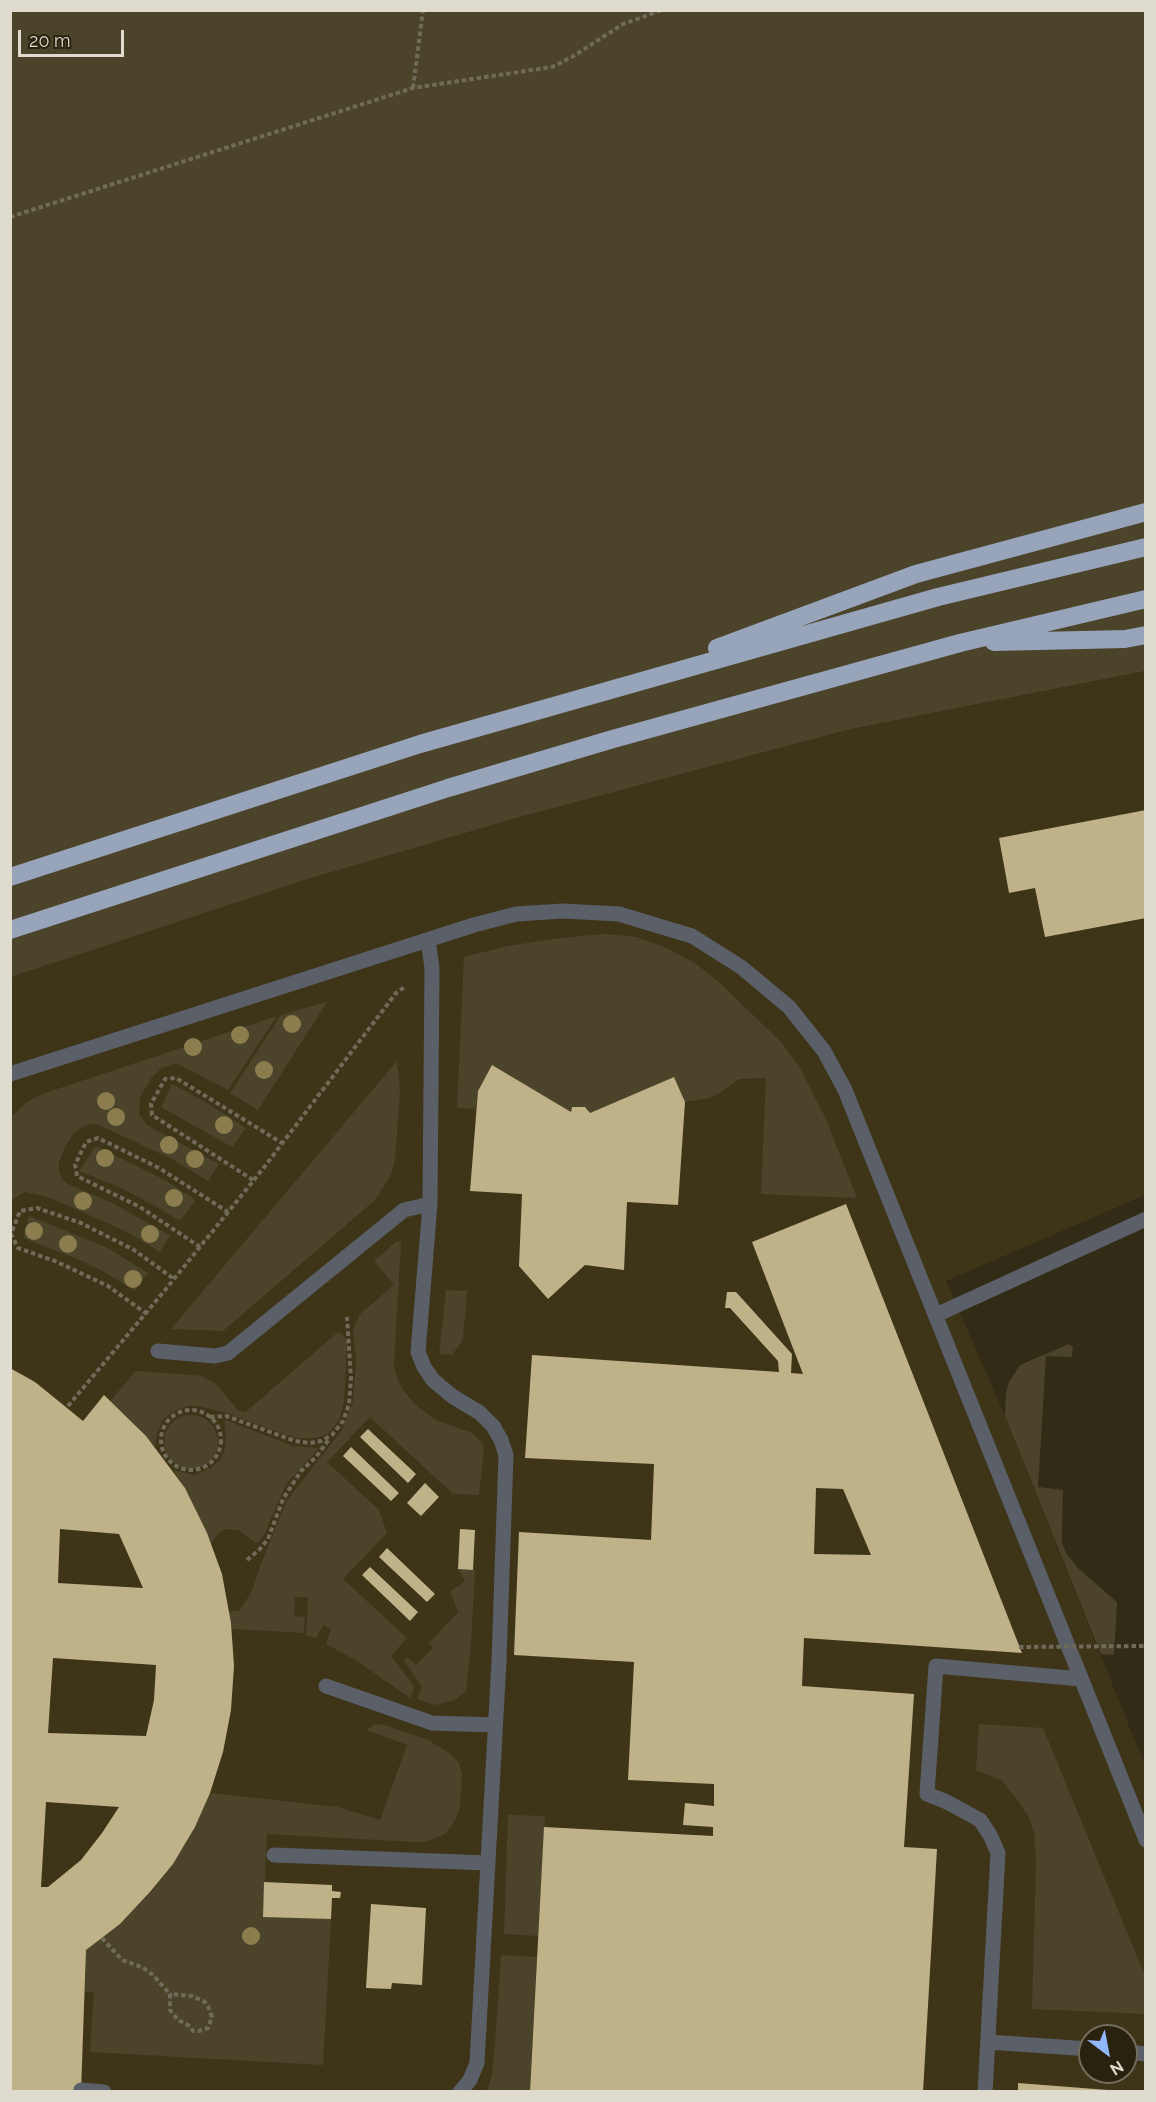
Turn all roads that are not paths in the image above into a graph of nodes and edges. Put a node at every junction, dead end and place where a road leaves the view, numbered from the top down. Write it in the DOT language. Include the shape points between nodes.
graph roads {
  1 [pos="1146,512"];
  2 [pos="1146,548"];
  3 [pos="1146,599"];
  4 [pos="1146,636"];
  5 [pos="960,643"];
  6 [pos="597,693"];
  7 [pos="10,877"];
  8 [pos="10,930"];
  9 [pos="428,940"];
  10 [pos="10,1074"];
  11 [pos="430,1204"];
  12 [pos="1146,1219"];
  13 [pos="936,1315"];
  14 [pos="158,1351"];
  15 [pos="1081,1680"];
  16 [pos="326,1686"];
  17 [pos="495,1725"];
  18 [pos="1146,1840"];
  19 [pos="274,1855"];
  20 [pos="488,1863"];
  21 [pos="988,2042"];
  22 [pos="1078,2048"];
  23 [pos="81,2090"];
  24 [pos="104,2091"];
  25 [pos="460,2091"];
  26 [pos="985,2091"];
  1 -- 6 [label="highway" via="916,574"];
  2 -- 6 [label="highway" via="938,597"];
  3 -- 5 [label="highway"];
  4 -- 5 [label="highway"];
  5 -- 8 [label="highway" via="448,788"];
  6 -- 7 [label="highway" via="420,744"];
  9 -- 10 [label="lane"];
  9 -- 11 [label="lane" via="432,968"];
  9 -- 13 [label="lane" via="516,914 619,914 692,936 741,967 789,1008 824,1051 845,1090"];
  11 -- 14 [label="lane" via="404,1210 228,1353 215,1356"];
  11 -- 17 [label="lane" via="418,1352 434,1380 493,1426 506,1455"];
  12 -- 13 [label="lane"];
  13 -- 15 [label="lane"];
  15 -- 18 [label="lane"];
  15 -- 21 [label="lane" via="936,1666 927,1794 980,1820 998,1853"];
  16 -- 17 [label="lane" via="432,1723"];
  17 -- 20 [label="lane"];
  19 -- 20 [label="lane"];
  20 -- 25 [label="lane" via="477,2063"];
  21 -- 22 [label="lane"];
  21 -- 26 [label="lane"];
  23 -- 24 [label="lane"];
}
